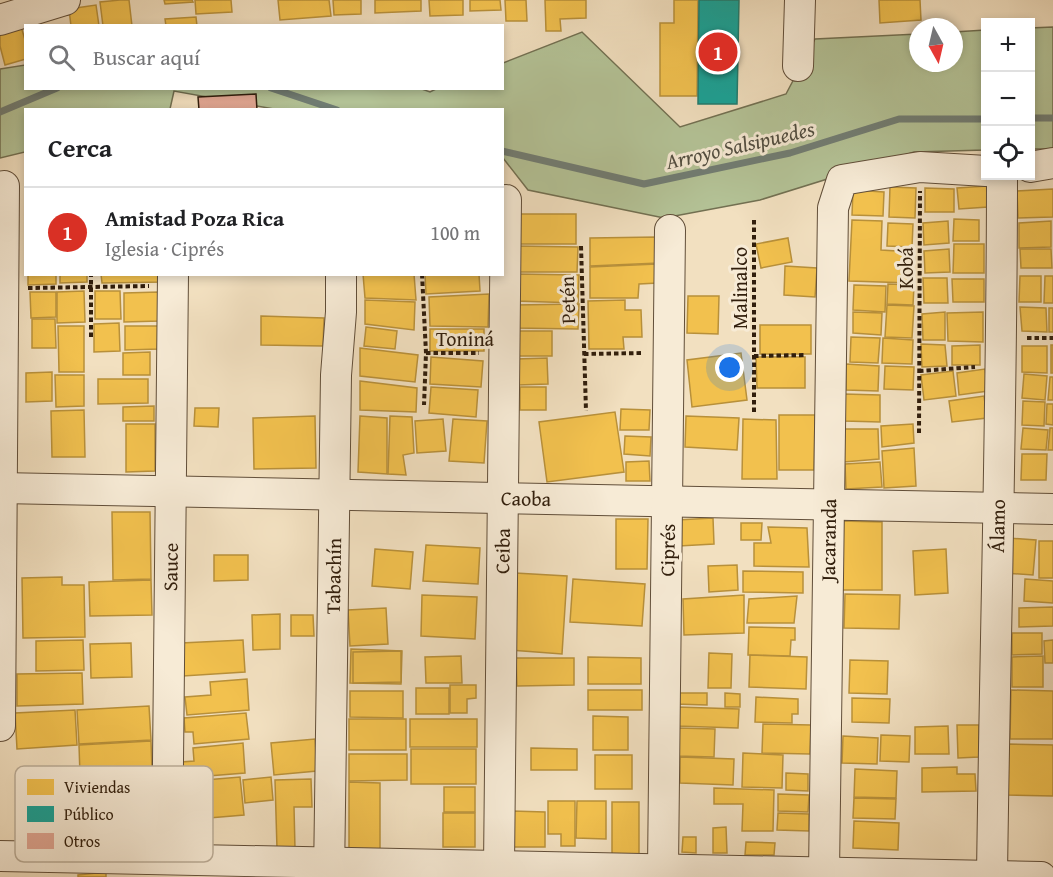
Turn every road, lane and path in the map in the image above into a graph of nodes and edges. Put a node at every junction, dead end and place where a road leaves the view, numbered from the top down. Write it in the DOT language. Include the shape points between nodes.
graph roads {
  1 [pos="65,0"];
  2 [pos="800,0"];
  3 [pos="0,20"];
  4 [pos="798,66"];
  5 [pos="1053,163"];
  6 [pos="920,166"];
  7 [pos="1035,166"];
  8 [pos="981,171"];
  9 [pos="1002,180"];
  10 [pos="4,186"];
  11 [pos="506,200"];
  12 [pos="754,220"];
  13 [pos="670,230"];
  14 [pos="581,246"];
  15 [pos="91,276"];
  16 [pos="341,276"];
  17 [pos="422,276"];
  18 [pos="173,280"];
  19 [pos="91,287"];
  20 [pos="3,289"];
  21 [pos="91,337"];
  22 [pos="426,353"];
  23 [pos="504,353"];
  24 [pos="669,353"];
  25 [pos="584,354"];
  26 [pos="831,355"];
  27 [pos="754,357"];
  28 [pos="1000,365"];
  29 [pos="919,370"];
  30 [pos="424,405"];
  31 [pos="586,411"];
  32 [pos="754,415"];
  33 [pos="918,434"];
  34 [pos="1,488"];
  35 [pos="171,491"];
  36 [pos="334,494"];
  37 [pos="503,498"];
  38 [pos="667,501"];
  39 [pos="829,504"];
  40 [pos="997,507"];
  41 [pos="1053,508"];
  42 [pos="0,726"];
  43 [pos="168,766"];
  44 [pos="0,856"];
  45 [pos="15,856"];
  46 [pos="211,862"];
  47 [pos="329,870"];
  48 [pos="506,870"];
  49 [pos="446,871"];
  50 [pos="576,872"];
  51 [pos="651,872"];
  52 [pos="711,874"];
  53 [pos="772,874"];
  54 [pos="834,874"];
  55 [pos="903,875"];
  56 [pos="978,876"];
  57 [pos="1039,877"];
  1 -- 3 [label="street"];
  2 -- 4 [label="street"];
  5 -- 7 [label="street"];
  6 -- 8 [label="street"];
  6 -- 26 [label="street, Jacaranda" via="842,180 833,208"];
  6 -- 29 [label="path, Kobá"];
  9 -- 28 [label="street, Álamo"];
  10 -- 20 [label="street"];
  11 -- 23 [label="street, Ceiba"];
  12 -- 27 [label="path, Malinalco"];
  13 -- 24 [label="street, Ciprés"];
  14 -- 25 [label="path, Petén"];
  15 -- 19 [label="path"];
  16 -- 36 [label="street, Tabachín"];
  17 -- 22 [label="path, Toniná"];
  18 -- 19 [label="path"];
  18 -- 35 [label="street, Sauce"];
  19 -- 20 [label="path"];
  19 -- 21 [label="path"];
  20 -- 34 [label="street"];
  22 -- 23 [label="path, Toniná"];
  22 -- 30 [label="path, Toniná"];
  23 -- 37 [label="street, Ceiba"];
  24 -- 25 [label="path"];
  24 -- 38 [label="street, Ciprés"];
  25 -- 31 [label="path, Petén"];
  26 -- 27 [label="path, Malinalco"];
  26 -- 39 [label="street, Jacaranda"];
  27 -- 32 [label="path, Malinalco"];
  28 -- 29 [label="path"];
  28 -- 40 [label="street, Álamo"];
  29 -- 33 [label="path, Kobá"];
  34 -- 35 [label="street, Caoba"];
  34 -- 42 [label="street"];
  35 -- 36 [label="street, Caoba"];
  35 -- 43 [label="street, Sauce"];
  36 -- 37 [label="street, Caoba"];
  36 -- 47 [label="street, Tabachín"];
  37 -- 38 [label="street, Caoba"];
  37 -- 48 [label="street, Ceiba"];
  38 -- 39 [label="street, Caoba"];
  38 -- 51 [label="street, Ciprés"];
  39 -- 40 [label="street, Caoba"];
  39 -- 54 [label="street, Jacaranda"];
  40 -- 41 [label="street, Caoba"];
  40 -- 56 [label="street, Álamo"];
  44 -- 45 [label="street"];
  46 -- 47 [label="street"];
  47 -- 49 [label="street"];
  48 -- 49 [label="street"];
  48 -- 50 [label="street"];
  50 -- 51 [label="street"];
  51 -- 52 [label="street"];
  52 -- 53 [label="street"];
  53 -- 54 [label="street"];
  54 -- 55 [label="street"];
  55 -- 56 [label="street"];
  56 -- 57 [label="street"];
}
